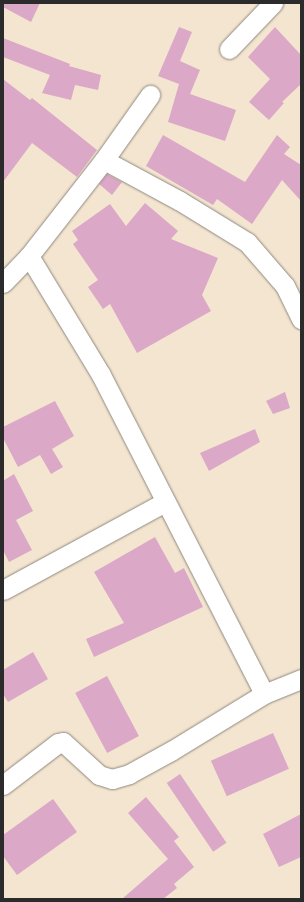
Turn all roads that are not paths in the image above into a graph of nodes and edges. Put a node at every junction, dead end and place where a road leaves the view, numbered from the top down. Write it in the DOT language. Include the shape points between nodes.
graph roads {
  1 [pos="273,3"];
  2 [pos="229,49"];
  3 [pos="150,95"];
  4 [pos="104,160"];
  5 [pos="29,256"];
  6 [pos="3,283"];
  7 [pos="301,319"];
  8 [pos="165,502"];
  9 [pos="3,590"];
  10 [pos="301,679"];
  11 [pos="264,694"];
  12 [pos="3,785"];
  1 -- 2 [label="street"];
  3 -- 4 [label="street"];
  4 -- 5 [label="street"];
  4 -- 7 [label="street" via="180,201 247,242 285,286"];
  5 -- 6 [label="street"];
  5 -- 8 [label="street" via="101,375"];
  8 -- 9 [label="street"];
  8 -- 11 [label="street"];
  10 -- 11 [label="street"];
  11 -- 12 [label="street" via="129,774 112,779 99,775 63,742 58,743"];
}
